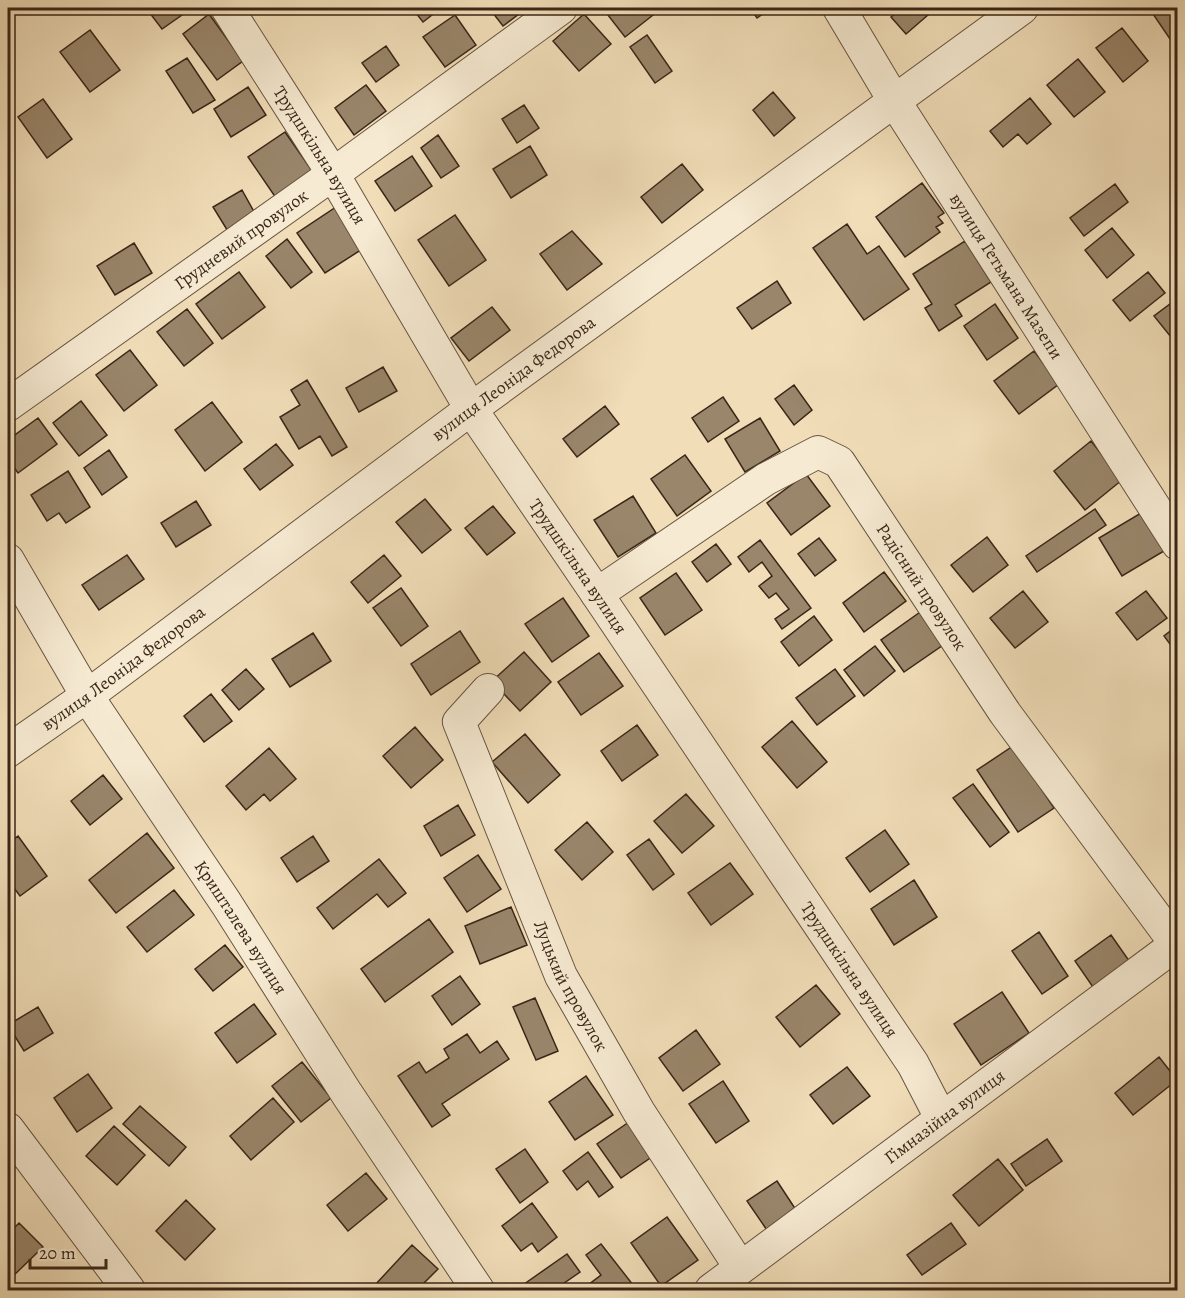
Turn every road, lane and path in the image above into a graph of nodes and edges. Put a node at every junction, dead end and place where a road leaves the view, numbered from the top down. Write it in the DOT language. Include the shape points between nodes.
graph roads {
  1 [pos="227,8"];
  2 [pos="561,8"];
  3 [pos="839,8"];
  4 [pos="1022,8"];
  5 [pos="895,102"];
  6 [pos="333,174"];
  7 [pos="8,405"];
  8 [pos="471,410"];
  9 [pos="1178,544"];
  10 [pos="8,560"];
  11 [pos="597,594"];
  12 [pos="488,690"];
  13 [pos="87,696"];
  14 [pos="8,751"];
  15 [pos="1177,943"];
  16 [pos="941,1118"];
  17 [pos="8,1129"];
  18 [pos="740,1267"];
  19 [pos="129,1290"];
  20 [pos="478,1290"];
  21 [pos="711,1290"];
  1 -- 6 [label="street, Трудшкільна вулиця"];
  2 -- 6 [label="street, Грудневий провулок"];
  3 -- 5 [label="street, вулиця Гетьмана Мазепи"];
  4 -- 5 [label="street, вулиця Леоніда Федорова"];
  5 -- 8 [label="street, вулиця Леоніда Федорова"];
  5 -- 9 [label="street, вулиця Гетьмана Мазепи"];
  6 -- 7 [label="street, Грудневий провулок"];
  6 -- 8 [label="street, Трудшкільна вулиця"];
  8 -- 11 [label="street, Трудшкільна вулиця"];
  8 -- 13 [label="street, вулиця Леоніда Федорова"];
  10 -- 13 [label="street, Кришталева вулиця"];
  11 -- 15 [label="street, Радісний провулок" via="766,479 818,452 839,462 1005,713"];
  11 -- 16 [label="street, Трудшкільна вулиця" via="913,1064"];
  12 -- 18 [label="street, Луцький провулок" via="459,722 561,976 639,1112"];
  13 -- 14 [label="street, вулиця Леоніда Федорова"];
  13 -- 20 [label="street, Кришталева вулиця"];
  15 -- 16 [label="street, Гімназійна вулиця"];
  16 -- 18 [label="street, Гімназійна вулиця"];
  17 -- 19 [label="street"];
  18 -- 21 [label="street, Гімназійна вулиця"];
}
